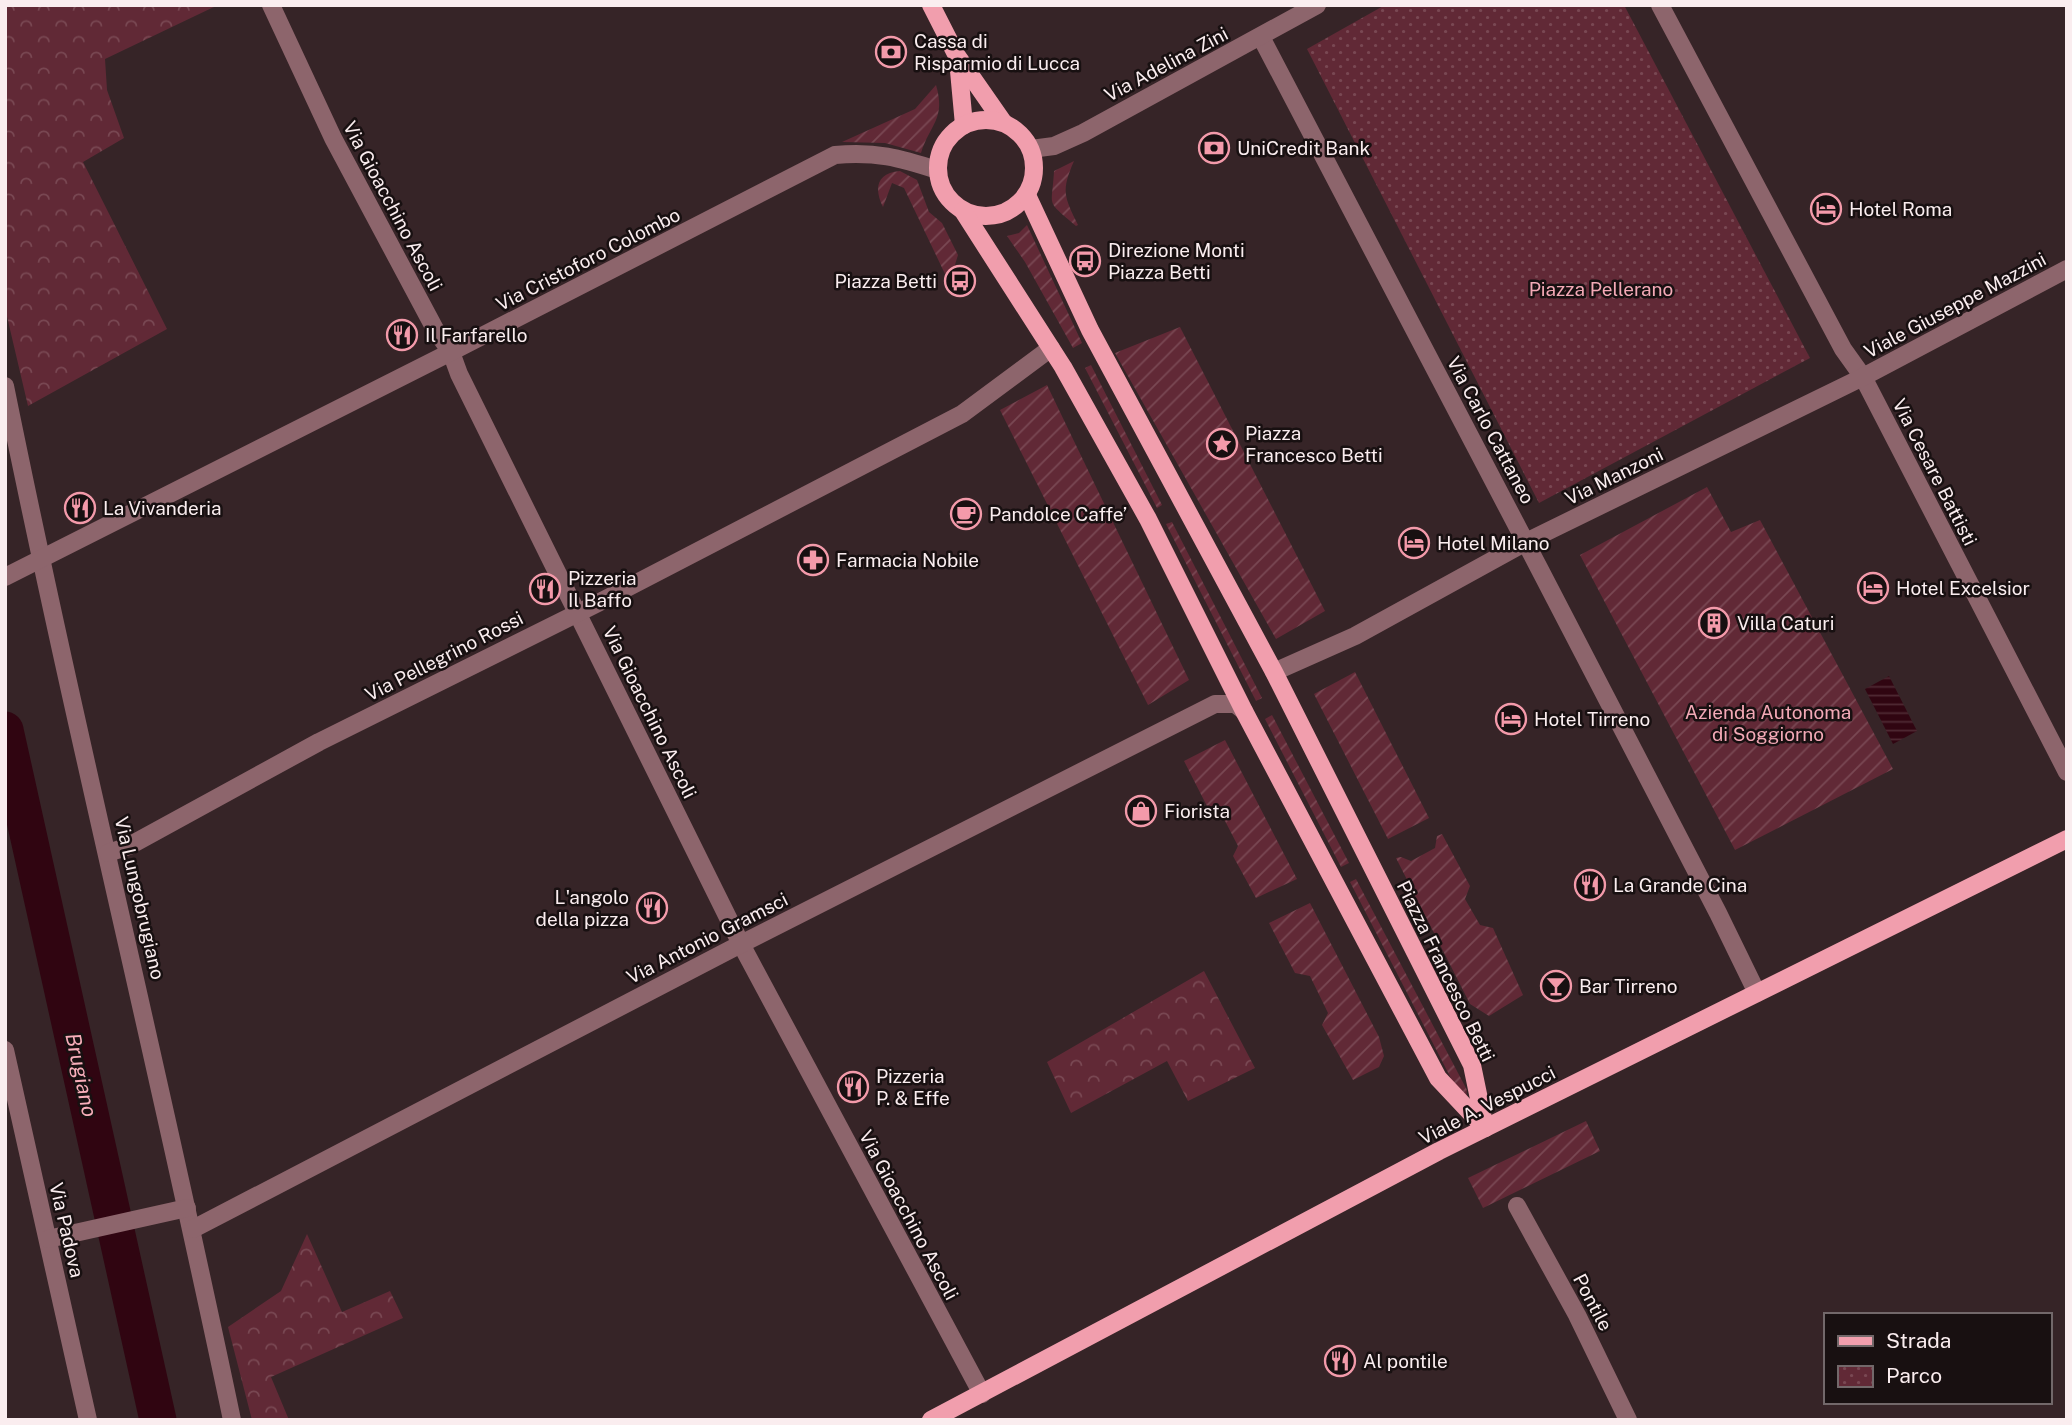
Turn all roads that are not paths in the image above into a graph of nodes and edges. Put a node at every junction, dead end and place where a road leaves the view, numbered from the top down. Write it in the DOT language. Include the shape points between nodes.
graph roads {
  1 [pos="271,5"];
  2 [pos="931,5"];
  3 [pos="1317,5"];
  4 [pos="1660,5"];
  5 [pos="1261,37"];
  6 [pos="957,56"];
  7 [pos="1003,122"];
  8 [pos="964,125"];
  9 [pos="1031,149"];
  10 [pos="937,170"];
  11 [pos="1027,195"];
  12 [pos="963,211"];
  13 [pos="2067,269"];
  14 [pos="1051,348"];
  15 [pos="451,352"];
  16 [pos="1863,377"];
  17 [pos="5,386"];
  18 [pos="1526,542"];
  19 [pos="32,563"];
  20 [pos="5,577"];
  21 [pos="578,612"];
  22 [pos="1274,672"];
  23 [pos="1244,711"];
  24 [pos="2067,772"];
  25 [pos="2067,839"];
  26 [pos="108,853"];
  27 [pos="741,944"];
  28 [pos="1757,993"];
  29 [pos="5,1050"];
  30 [pos="1485,1128"];
  31 [pos="1517,1206"];
  32 [pos="187,1208"];
  33 [pos="192,1229"];
  34 [pos="48,1239"];
  35 [pos="982,1394"];
  36 [pos="88,1420"];
  37 [pos="232,1420"];
  38 [pos="931,1420"];
  39 [pos="1628,1420"];
  1 -- 15 [label="street, Via Gioacchino Ascoli" via="333,138"];
  2 -- 6 [label="main road"];
  3 -- 5 [label="street, Via Adelina Zini"];
  4 -- 16 [label="street" via="1843,349"];
  5 -- 9 [label="street, Via Adelina Zini" via="1083,133 1054,146"];
  5 -- 18 [label="street, Via Carlo Cattaneo"];
  6 -- 7 [label="main road"];
  6 -- 8 [label="main road"];
  7 -- 8 [label="main road" via="976,120"];
  7 -- 9 [label="main road"];
  8 -- 10 [label="main road" via="944,144"];
  9 -- 11 [label="main road" via="1035,165"];
  10 -- 12 [label="main road" via="941,187"];
  10 -- 15 [label="street, Via Cristoforo Colombo" via="891,155 835,155"];
  11 -- 12 [label="main road" via="1017,206 991,217"];
  11 -- 22 [label="main road, Piazza Francesco Betti" via="1090,330"];
  12 -- 14 [label="main road"];
  13 -- 16 [label="street, Viale Giuseppe Mazzini"];
  14 -- 21 [label="street, Via Pellegrino Rossi" via="962,414"];
  14 -- 23 [label="main road" via="1148,519"];
  15 -- 19 [label="street, Via Cristoforo Colombo"];
  15 -- 21 [label="street, Via Gioacchino Ascoli"];
  16 -- 18 [label="street, Via Manzoni"];
  16 -- 24 [label="street, Via Cesare Battisti"];
  17 -- 19 [label="street, Via Lungobrugiano"];
  18 -- 22 [label="street, Via Manzoni" via="1355,636"];
  18 -- 28 [label="street, Via Carlo Cattaneo"];
  19 -- 20 [label="street, Via Cristoforo Colombo"];
  19 -- 26 [label="street, Via Lungobrugiano"];
  21 -- 26 [label="street, Via Pellegrino Rossi"];
  21 -- 27 [label="street, Via Gioacchino Ascoli"];
  22 -- 30 [label="main road, Piazza Francesco Betti" via="1472,1065"];
  23 -- 27 [label="street, Via Antonio Gramsci" via="1235,704 1215,704"];
  23 -- 30 [label="main road" via="1438,1078"];
  25 -- 28 [label="main road, Viale A. Vespucci"];
  26 -- 32 [label="street, Via Lungobrugiano"];
  27 -- 33 [label="street, Via Antonio Gramsci"];
  27 -- 35 [label="street, Via Gioacchino Ascoli"];
  28 -- 30 [label="main road, Viale A. Vespucci"];
  29 -- 34 [label="street, Via Padova"];
  30 -- 35 [label="main road, Viale A. Vespucci"];
  31 -- 39 [label="street, Pontile"];
  32 -- 33 [label="street, Via Lungobrugiano"];
  32 -- 34 [label="street"];
  33 -- 37 [label="street, Via Lungobrugiano"];
  34 -- 36 [label="street, Via Padova"];
  35 -- 38 [label="main road, Viale A. Vespucci"];
}
